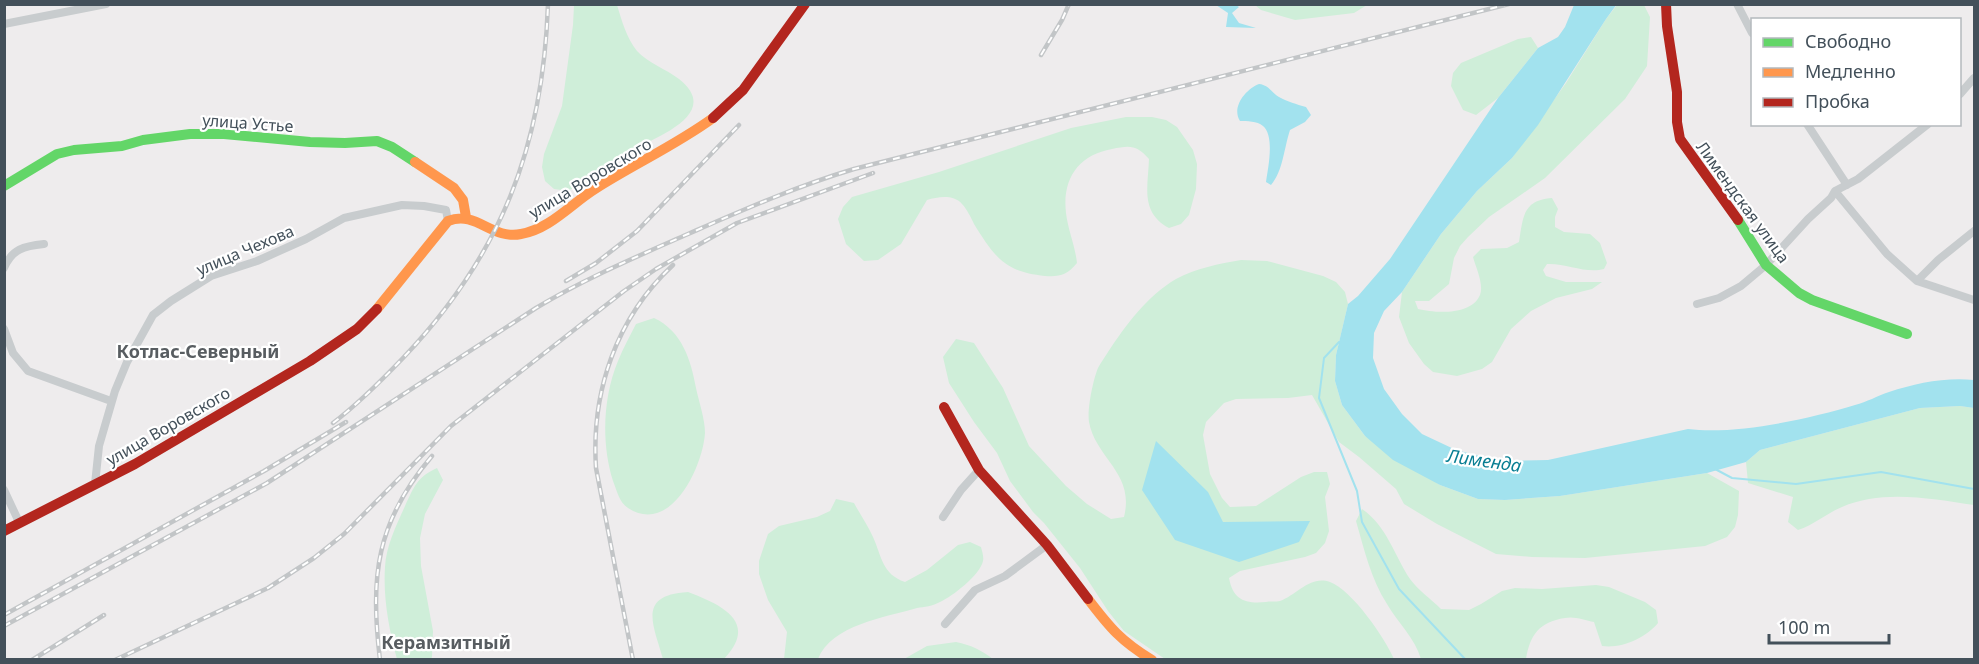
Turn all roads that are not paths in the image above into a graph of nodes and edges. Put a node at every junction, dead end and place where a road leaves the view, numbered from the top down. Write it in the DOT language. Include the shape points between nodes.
graph roads {
  1 [pos="106,4"];
  2 [pos="805,4"];
  3 [pos="1666,4"];
  4 [pos="1737,4"];
  5 [pos="4,24"];
  6 [pos="1751,31"];
  7 [pos="1974,78"];
  8 [pos="1961,92"];
  9 [pos="1808,126"];
  10 [pos="1925,126"];
  11 [pos="1847,185"];
  12 [pos="4,186"];
  13 [pos="1835,191"];
  14 [pos="466,217"];
  15 [pos="448,221"];
  16 [pos="1974,231"];
  17 [pos="44,244"];
  18 [pos="1766,265"];
  19 [pos="4,268"];
  20 [pos="1917,281"];
  21 [pos="1974,300"];
  22 [pos="1697,304"];
  23 [pos="4,329"];
  24 [pos="1907,334"];
  25 [pos="111,401"];
  26 [pos="944,407"];
  27 [pos="979,470"];
  28 [pos="95,484"];
  29 [pos="4,490"];
  30 [pos="943,518"];
  31 [pos="20,522"];
  32 [pos="4,531"];
  33 [pos="1047,545"];
  34 [pos="945,624"];
  35 [pos="1152,660"];
  1 -- 5 [label="street"];
  2 -- 14 [label="street, улица Воровского" via="734,100 688,137 592,190 552,220 525,234 512,237 494,233"];
  3 -- 18 [label="street, Лимендская улица" via="1680,139"];
  4 -- 6 [label="street"];
  7 -- 8 [label="street"];
  9 -- 11 [label="street"];
  10 -- 11 [label="street"];
  11 -- 13 [label="street"];
  12 -- 14 [label="street, улица Устье" via="57,154 190,134 310,142 377,141 454,188 463,200"];
  13 -- 18 [label="street"];
  13 -- 20 [label="street" via="1887,254"];
  14 -- 15 [label="street"];
  15 -- 25 [label="street, улица Чехова" via="446,210 424,206 374,210 344,218 277,252 211,276 153,315"];
  15 -- 28 [label="street, улица Воровского" via="381,305 341,341"];
  16 -- 20 [label="street"];
  17 -- 19 [label="street" via="26,246 9,256"];
  18 -- 22 [label="street" via="1741,286"];
  18 -- 24 [label="street, Лимендская улица" via="1812,300"];
  20 -- 21 [label="street"];
  23 -- 25 [label="street" via="13,353 28,371"];
  25 -- 28 [label="street, улица Чехова" via="99,446"];
  26 -- 27 [label="street"];
  27 -- 30 [label="street"];
  27 -- 33 [label="street"];
  28 -- 31 [label="street, улица Воровского"];
  29 -- 31 [label="street"];
  31 -- 32 [label="street, улица Воровского"];
  33 -- 34 [label="street" via="1005,576 975,590"];
  33 -- 35 [label="street" via="1110,628"];
}
